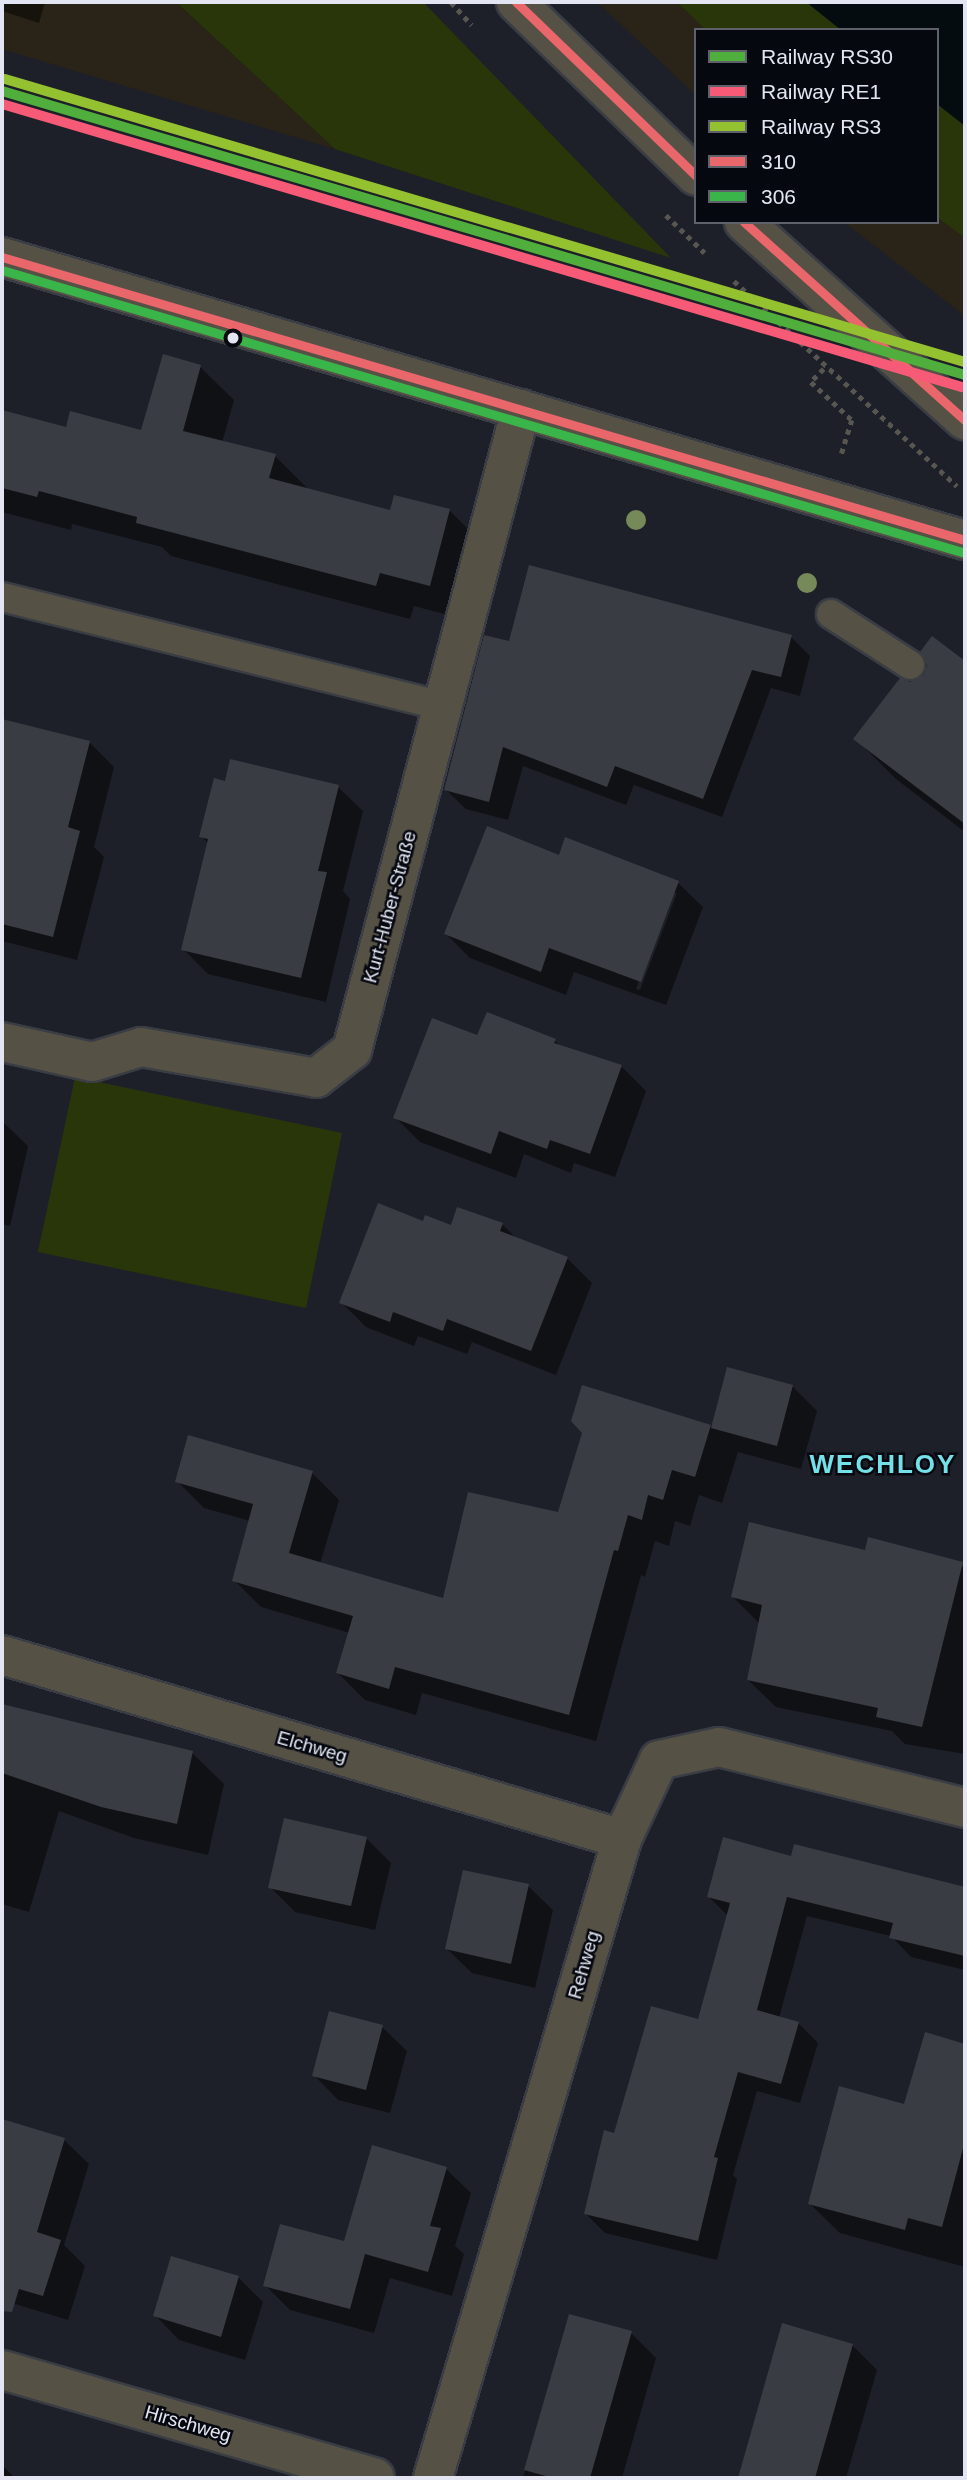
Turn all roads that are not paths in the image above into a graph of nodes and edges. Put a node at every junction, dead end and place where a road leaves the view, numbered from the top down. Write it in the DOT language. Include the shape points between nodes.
graph roads {
  1 [pos="516,2"];
  2 [pos="694,174"];
  3 [pos="746,224"];
  4 [pos="2,257"];
  5 [pos="521,409"];
  6 [pos="965,419"];
  7 [pos="965,540"];
  8 [pos="2,597"];
  9 [pos="831,614"];
  10 [pos="910,665"];
  11 [pos="442,706"];
  12 [pos="2,1042"];
  13 [pos="2,1655"];
  14 [pos="965,1808"];
  15 [pos="622,1839"];
  16 [pos="2,2371"];
  17 [pos="375,2478"];
  18 [pos="433,2478"];
  1 -- 2 [label="street"];
  3 -- 6 [label="street"];
  4 -- 5 [label="street"];
  5 -- 7 [label="street"];
  5 -- 11 [label="street, Kurt-Huber-Straße"];
  8 -- 11 [label="lane"];
  9 -- 10 [label="lane"];
  11 -- 12 [label="street, Kurt-Huber-Straße" via="352,1050 316,1078 141,1047 92,1062"];
  13 -- 15 [label="street, Elchweg"];
  14 -- 15 [label="street, Rehweg" via="719,1746 659,1760"];
  15 -- 18 [label="street, Rehweg"];
  16 -- 17 [label="street, Hirschweg"];
}
